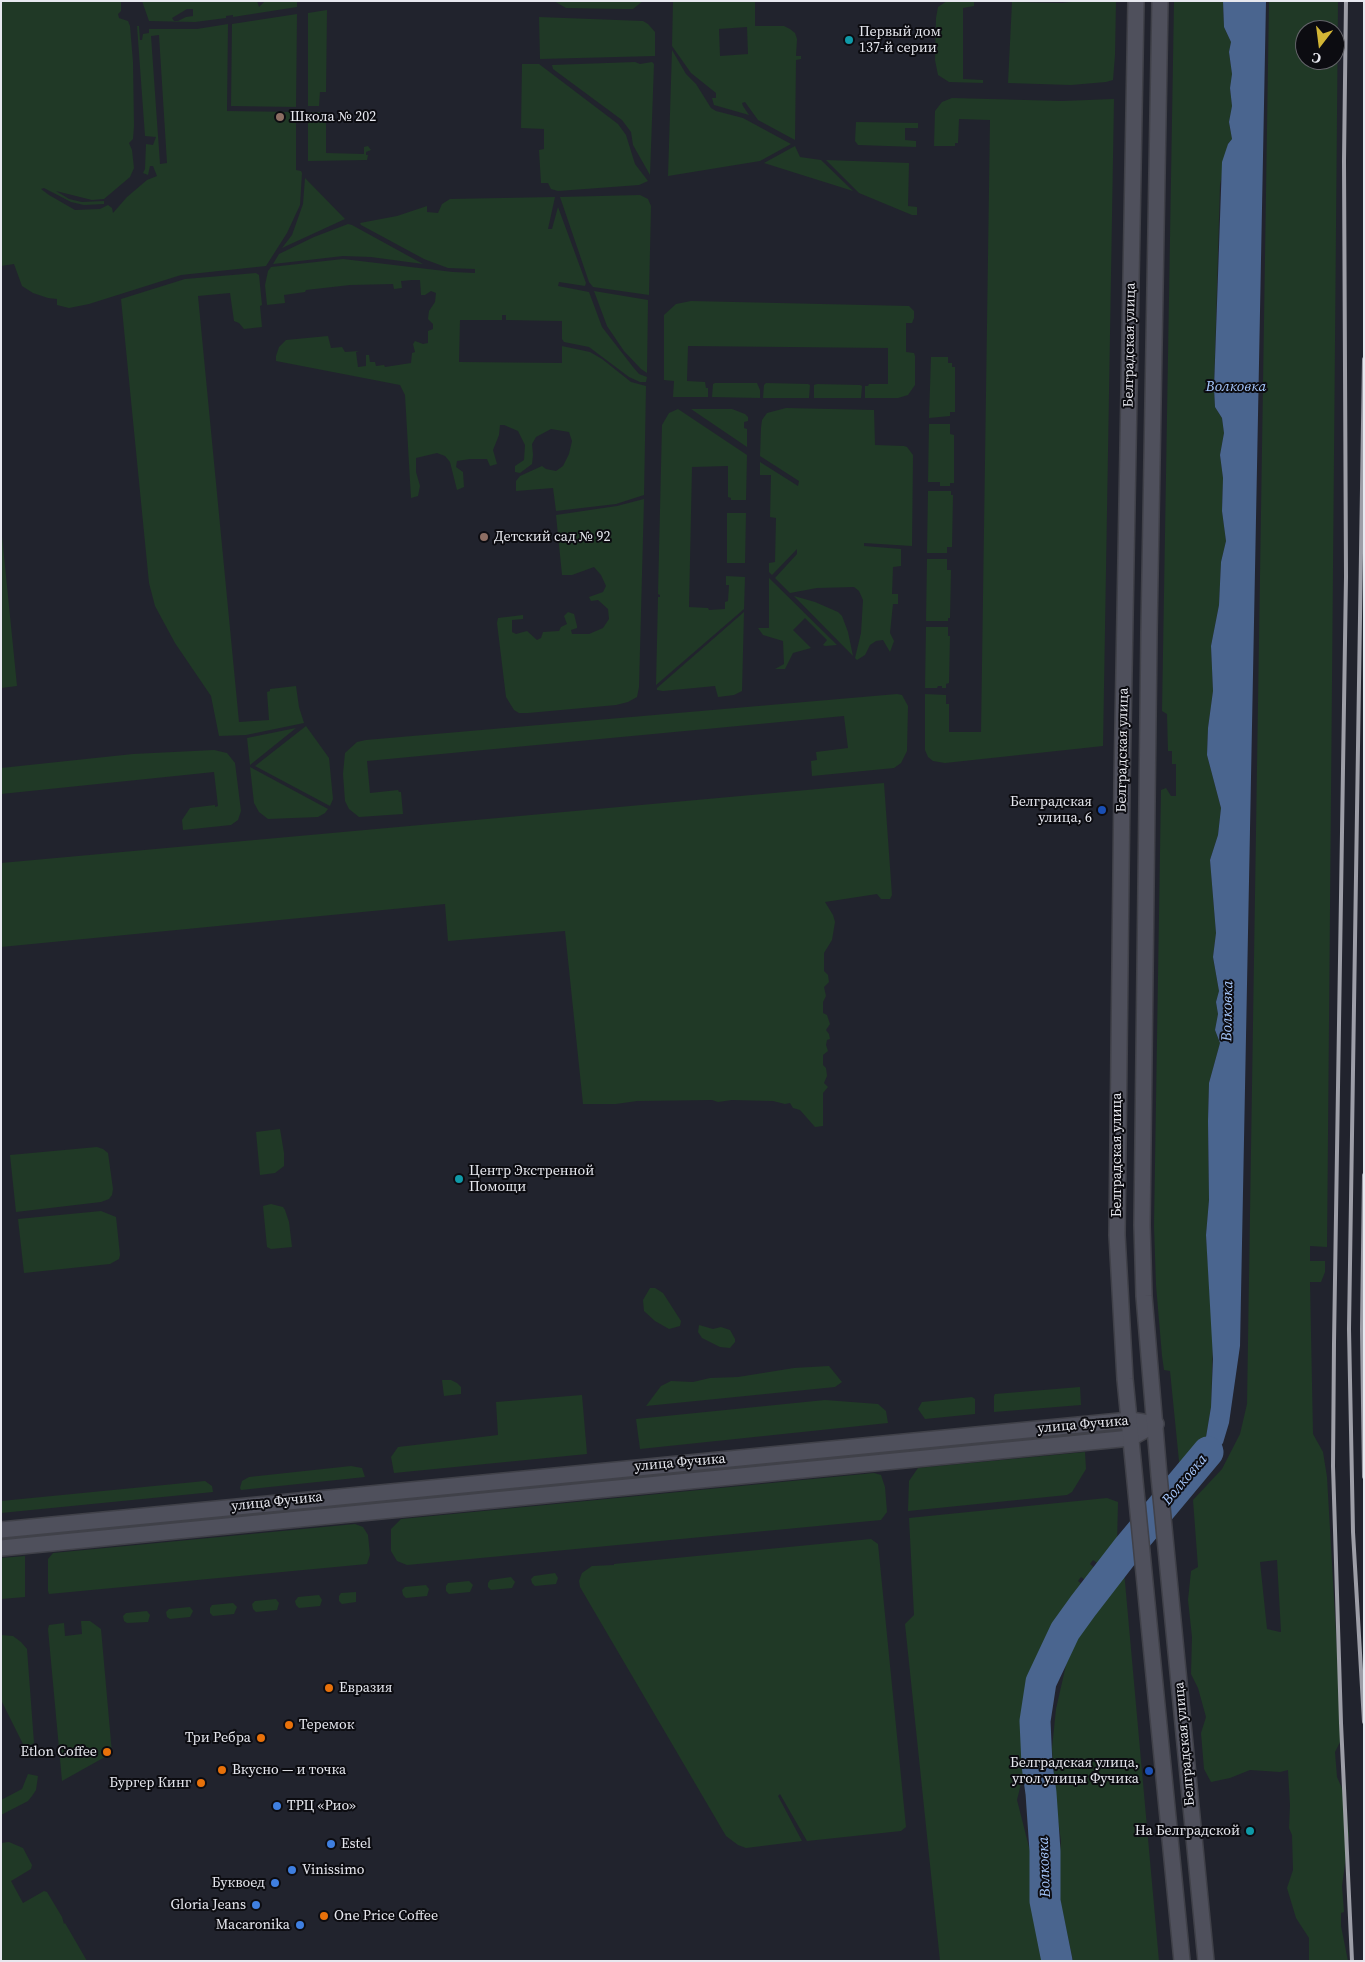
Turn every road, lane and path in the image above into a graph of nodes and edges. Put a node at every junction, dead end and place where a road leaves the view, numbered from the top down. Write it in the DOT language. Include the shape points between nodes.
graph roads {
  1 [pos="1136,1"];
  2 [pos="1160,1"];
  3 [pos="1130,1420"];
  4 [pos="1156,1424"];
  5 [pos="1131,1438"];
  6 [pos="1,1530"];
  7 [pos="1,1548"];
  8 [pos="1182,1961"];
  9 [pos="1206,1961"];
  1 -- 3 [label="street, Белградская улица" via="1116,1166 1118,1272"];
  2 -- 4 [label="street, Белградская улица" via="1142,1198 1144,1296"];
  3 -- 4 [label="street, улица Фучика"];
  3 -- 5 [label="street, Белградская улица"];
  3 -- 6 [label="street, улица Фучика"];
  4 -- 5 [label="street, улица Фучика"];
  4 -- 9 [label="street, Белградская улица"];
  5 -- 7 [label="street, улица Фучика"];
  5 -- 8 [label="street, Белградская улица"];
}
